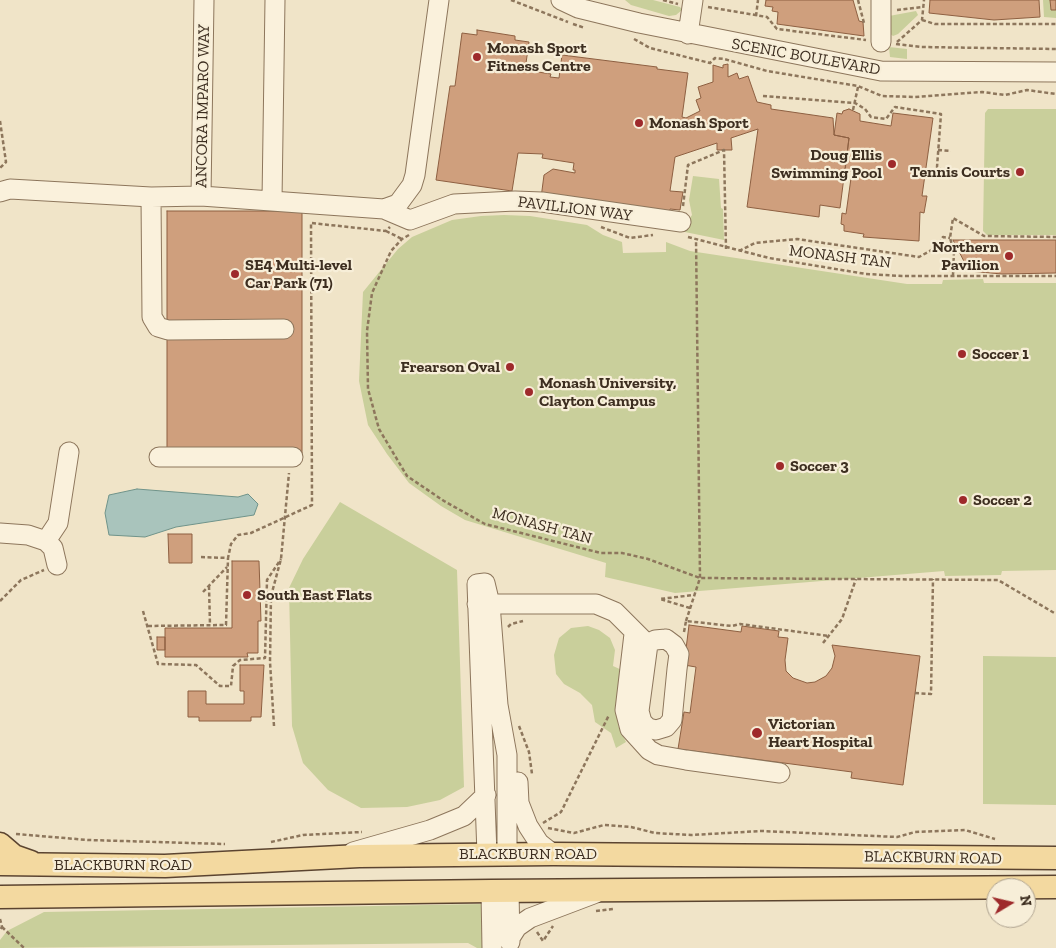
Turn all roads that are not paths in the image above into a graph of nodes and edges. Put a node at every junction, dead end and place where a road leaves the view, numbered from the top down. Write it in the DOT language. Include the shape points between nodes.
graph roads {
  1 [pos="274,0"];
  2 [pos="439,0"];
  3 [pos="561,0"];
  4 [pos="204,1"];
  5 [pos="693,3"];
  6 [pos="881,6"];
  7 [pos="614,8"];
  8 [pos="688,34"];
  9 [pos="888,42"];
  10 [pos="1056,72"];
  11 [pos="3,188"];
  12 [pos="202,196"];
  13 [pos="151,198"];
  14 [pos="272,200"];
  15 [pos="304,202"];
  16 [pos="384,209"];
  17 [pos="681,229"];
  18 [pos="284,329"];
  19 [pos="69,452"];
  20 [pos="159,457"];
  21 [pos="293,457"];
  22 [pos="0,533"];
  23 [pos="46,541"];
  24 [pos="57,565"];
  25 [pos="484,604"];
  26 [pos="641,639"];
  27 [pos="511,725"];
  28 [pos="645,735"];
  29 [pos="780,773"];
  30 [pos="486,796"];
  31 [pos="0,844"];
  32 [pos="497,854"];
  33 [pos="553,854"];
  34 [pos="335,857"];
  35 [pos="1056,858"];
  36 [pos="0,864"];
  37 [pos="39,864"];
  38 [pos="1056,888"];
  39 [pos="500,891"];
  40 [pos="602,891"];
  41 [pos="0,897"];
  42 [pos="41,897"];
  43 [pos="1,923"];
  44 [pos="510,943"];
  45 [pos="492,948"];
  1 -- 14 [label="street"];
  2 -- 16 [label="street" via="415,175 398,204"];
  3 -- 7 [label="street, SCENIC BOULEVARD" via="578,8"];
  4 -- 12 [label="street, ANCORA IMPARO WAY"];
  5 -- 8 [label="street"];
  6 -- 9 [label="street"];
  7 -- 8 [label="street, SCENIC BOULEVARD"];
  8 -- 10 [label="street, SCENIC BOULEVARD" via="881,71"];
  11 -- 13 [label="street"];
  12 -- 13 [label="street"];
  12 -- 14 [label="street, ANCORA IMPARO WAY"];
  13 -- 18 [label="street" via="152,317 158,327 168,330"];
  14 -- 15 [label="street, ANCORA IMPARO WAY"];
  15 -- 16 [label="street, PAVILLION WAY"];
  16 -- 17 [label="street, PAVILLION WAY" via="410,220 454,204 542,202"];
  19 -- 23 [label="street" via="58,523"];
  20 -- 21 [label="street"];
  22 -- 23 [label="street" via="28,535"];
  23 -- 24 [label="street" via="53,548"];
  25 -- 26 [label="street" via="596,604 615,612"];
  25 -- 27 [label="street" via="496,683"];
  25 -- 30 [label="street"];
  26 -- 28 [label="street" via="639,711"];
  26 -- 28 [label="street" via="666,638 679,654 672,720 666,727"];
  27 -- 32 [label="street"];
  27 -- 33 [label="street" via="518,799 539,844"];
  28 -- 29 [label="street" via="658,754"];
  30 -- 32 [label="street"];
  30 -- 34 [label="street" via="470,812 455,820"];
  31 -- 37 [label="main road" via="16,857"];
  32 -- 33 [label="main road, BLACKBURN ROAD"];
  32 -- 34 [label="main road, BLACKBURN ROAD"];
  32 -- 39 [label="main road"];
  33 -- 35 [label="main road, BLACKBURN ROAD"];
  34 -- 37 [label="main road, BLACKBURN ROAD" via="212,865"];
  36 -- 37 [label="main road, BLACKBURN ROAD"];
  38 -- 40 [label="main road, BLACKBURN ROAD"];
  39 -- 40 [label="main road, BLACKBURN ROAD"];
  39 -- 42 [label="main road, BLACKBURN ROAD"];
  39 -- 44 [label="street"];
  39 -- 45 [label="street"];
  40 -- 44 [label="street" via="530,918 517,927"];
  41 -- 42 [label="main road, BLACKBURN ROAD"];
  42 -- 43 [label="main road"];
}
